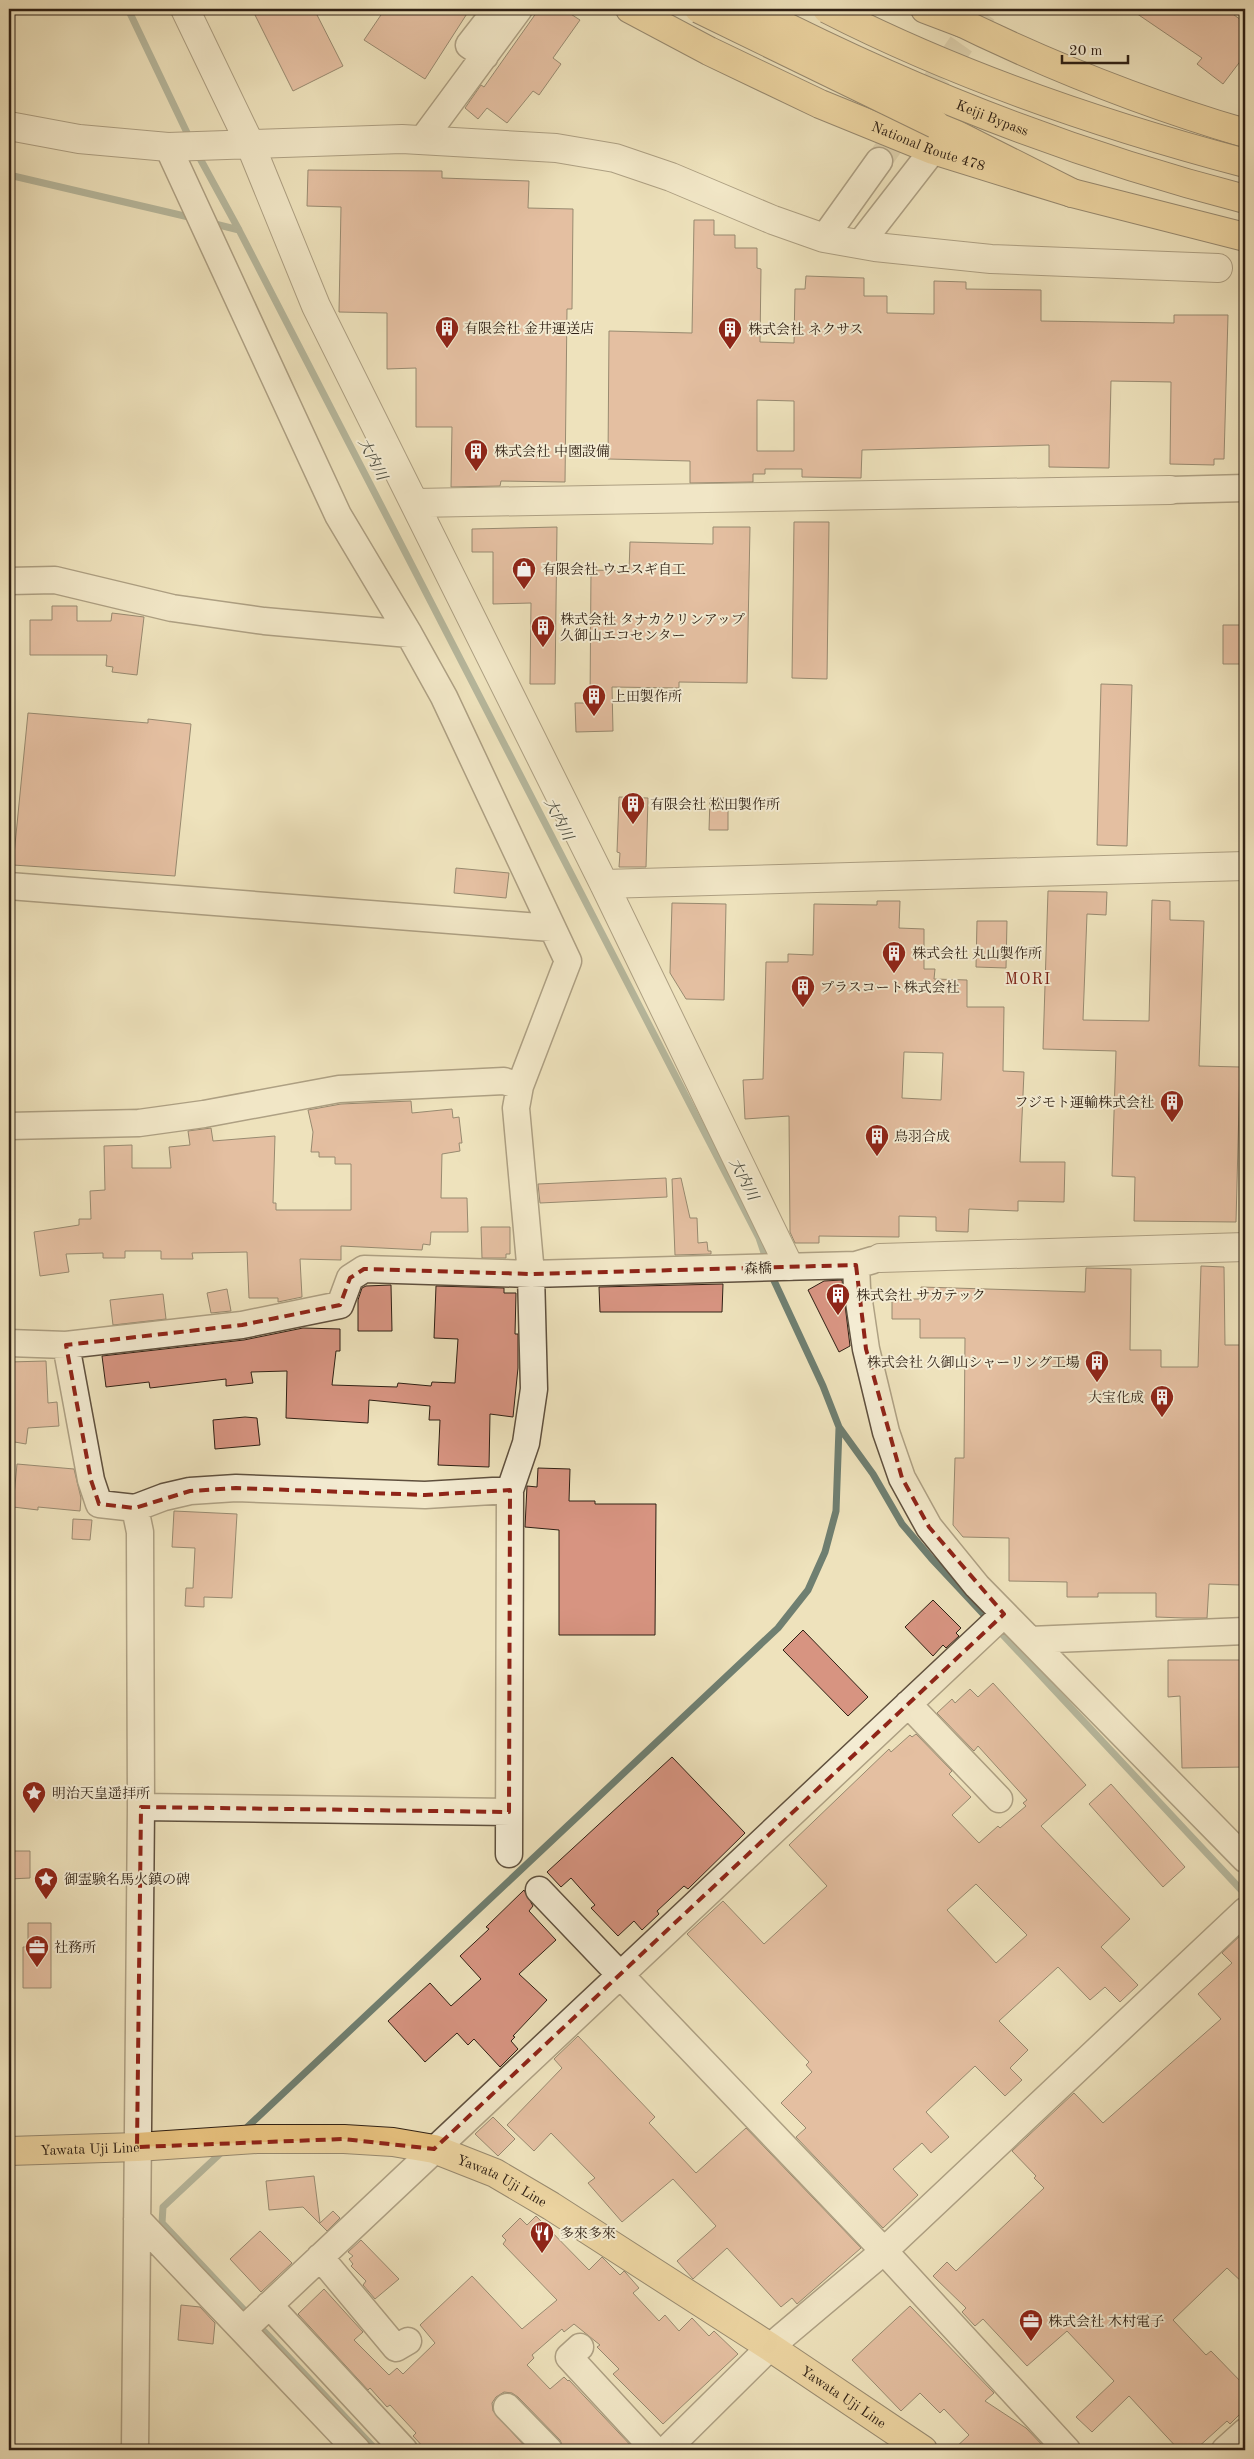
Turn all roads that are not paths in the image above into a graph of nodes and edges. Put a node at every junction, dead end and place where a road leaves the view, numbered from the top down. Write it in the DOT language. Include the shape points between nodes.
graph roads {
  1 [pos="185,9"];
  2 [pos="497,9"];
  3 [pos="519,9"];
  4 [pos="630,9"];
  5 [pos="699,9"];
  6 [pos="751,9"];
  7 [pos="828,9"];
  8 [pos="925,9"];
  9 [pos="934,9"];
  10 [pos="966,16"];
  11 [pos="485,56"];
  12 [pos="9,126"];
  13 [pos="1245,133"];
  14 [pos="423,139"];
  15 [pos="250,144"];
  16 [pos="168,147"];
  17 [pos="933,150"];
  18 [pos="879,160"];
  19 [pos="1245,162"];
  20 [pos="1072,193"];
  21 [pos="1245,199"];
  22 [pos="824,238"];
  23 [pos="1245,238"];
  24 [pos="860,244"];
  25 [pos="1218,268"];
  26 [pos="1245,488"];
  27 [pos="1170,490"];
  28 [pos="415,502"];
  29 [pos="9,581"];
  30 [pos="409,634"];
  31 [pos="1245,866"];
  32 [pos="604,884"];
  33 [pos="9,886"];
  34 [pos="552,928"];
  35 [pos="520,1086"];
  36 [pos="9,1126"];
  37 [pos="1245,1247"];
  38 [pos="868,1261"];
  39 [pos="785,1267"];
  40 [pos="531,1274"];
  41 [pos="9,1343"];
  42 [pos="66,1345"];
  43 [pos="510,1490"];
  44 [pos="135,1508"];
  45 [pos="1004,1614"];
  46 [pos="1245,1631"];
  47 [pos="1030,1640"];
  48 [pos="908,1704"];
  49 [pos="999,1799"];
  50 [pos="141,1807"];
  51 [pos="509,1812"];
  52 [pos="509,1854"];
  53 [pos="1245,1859"];
  54 [pos="539,1890"];
  55 [pos="1244,1916"];
  56 [pos="619,1976"];
  57 [pos="137,2147"];
  58 [pos="434,2149"];
  59 [pos="9,2151"];
  60 [pos="137,2219"];
  61 [pos="884,2251"];
  62 [pos="320,2257"];
  63 [pos="256,2317"];
  64 [pos="408,2341"];
  65 [pos="580,2346"];
  66 [pos="770,2347"];
  67 [pos="507,2407"];
  68 [pos="1245,2432"];
  69 [pos="135,2450"];
  70 [pos="357,2450"];
  71 [pos="404,2450"];
  72 [pos="549,2450"];
  73 [pos="655,2450"];
  74 [pos="666,2450"];
  75 [pos="923,2450"];
  76 [pos="1066,2450"];
  77 [pos="1225,2450"];
  1 -- 15 [label="street"];
  2 -- 11 [label="street" via="469,45"];
  3 -- 11 [label="street"];
  4 -- 17 [label="main road, National Route 478" via="820,104"];
  5 -- 20 [label="main road, bridge"];
  6 -- 21 [label="main road, Keiji Bypass, bridge" via="899,79 1003,122 1104,157"];
  7 -- 19 [label="main road, bridge" via="1021,92 1115,124"];
  8 -- 10 [label="main road"];
  9 -- 10 [label="main road"];
  10 -- 13 [label="main road" via="1114,88"];
  11 -- 14 [label="street"];
  12 -- 16 [label="street" via="79,139"];
  14 -- 15 [label="street"];
  14 -- 22 [label="street" via="556,148 615,158"];
  15 -- 16 [label="street"];
  15 -- 28 [label="street" via="316,306"];
  16 -- 30 [label="street" via="338,515"];
  17 -- 20 [label="main road, National Route 478"];
  17 -- 24 [label="street"];
  18 -- 22 [label="street"];
  20 -- 23 [label="main road, National Route 478"];
  22 -- 24 [label="street"];
  24 -- 25 [label="street" via="991,259"];
  26 -- 27 [label="street"];
  27 -- 28 [label="street"];
  28 -- 32 [label="street"];
  29 -- 30 [label="street" via="55,580 172,608 264,621"];
  30 -- 34 [label="street" via="444,697"];
  31 -- 32 [label="street"];
  32 -- 39 [label="street"];
  33 -- 34 [label="street"];
  34 -- 35 [label="street" via="568,961"];
  35 -- 36 [label="street" via="504,1080 339,1089 139,1123"];
  35 -- 40 [label="street" via="516,1108"];
  37 -- 38 [label="street"];
  38 -- 39 [label="street, 森橋"];
  38 -- 45 [label="street" via="857,1288 866,1349 886,1432 902,1478 929,1527"];
  39 -- 40 [label="street, 森橋"];
  40 -- 42 [label="street, 森橋" via="364,1269 350,1278 340,1305 242,1325"];
  40 -- 43 [label="street" via="534,1389 526,1443"];
  41 -- 42 [label="street"];
  42 -- 44 [label="street" via="91,1480 99,1504"];
  43 -- 44 [label="street" via="425,1495 236,1488 190,1491"];
  43 -- 51 [label="street"];
  44 -- 50 [label="street" via="140,1532"];
  45 -- 47 [label="street"];
  45 -- 48 [label="street"];
  46 -- 47 [label="street"];
  47 -- 53 [label="street"];
  48 -- 49 [label="street"];
  48 -- 56 [label="street"];
  50 -- 51 [label="street"];
  50 -- 57 [label="street"];
  51 -- 52 [label="street"];
  54 -- 56 [label="street"];
  55 -- 61 [label="street"];
  56 -- 58 [label="street"];
  56 -- 61 [label="street"];
  57 -- 58 [label="main road, Yawata Uji Line" via="256,2139 344,2139"];
  57 -- 59 [label="main road, Yawata Uji Line"];
  57 -- 60 [label="street"];
  58 -- 62 [label="street"];
  58 -- 66 [label="main road, Yawata Uji Line" via="495,2173"];
  60 -- 63 [label="street"];
  60 -- 69 [label="street"];
  61 -- 66 [label="street"];
  61 -- 76 [label="street"];
  62 -- 63 [label="street"];
  62 -- 64 [label="street" via="396,2348"];
  63 -- 70 [label="street"];
  63 -- 71 [label="street"];
  65 -- 73 [label="street" via="569,2357"];
  66 -- 74 [label="street"];
  66 -- 75 [label="main road, Yawata Uji Line"];
  67 -- 72 [label="street"];
  68 -- 77 [label="street"];
}
